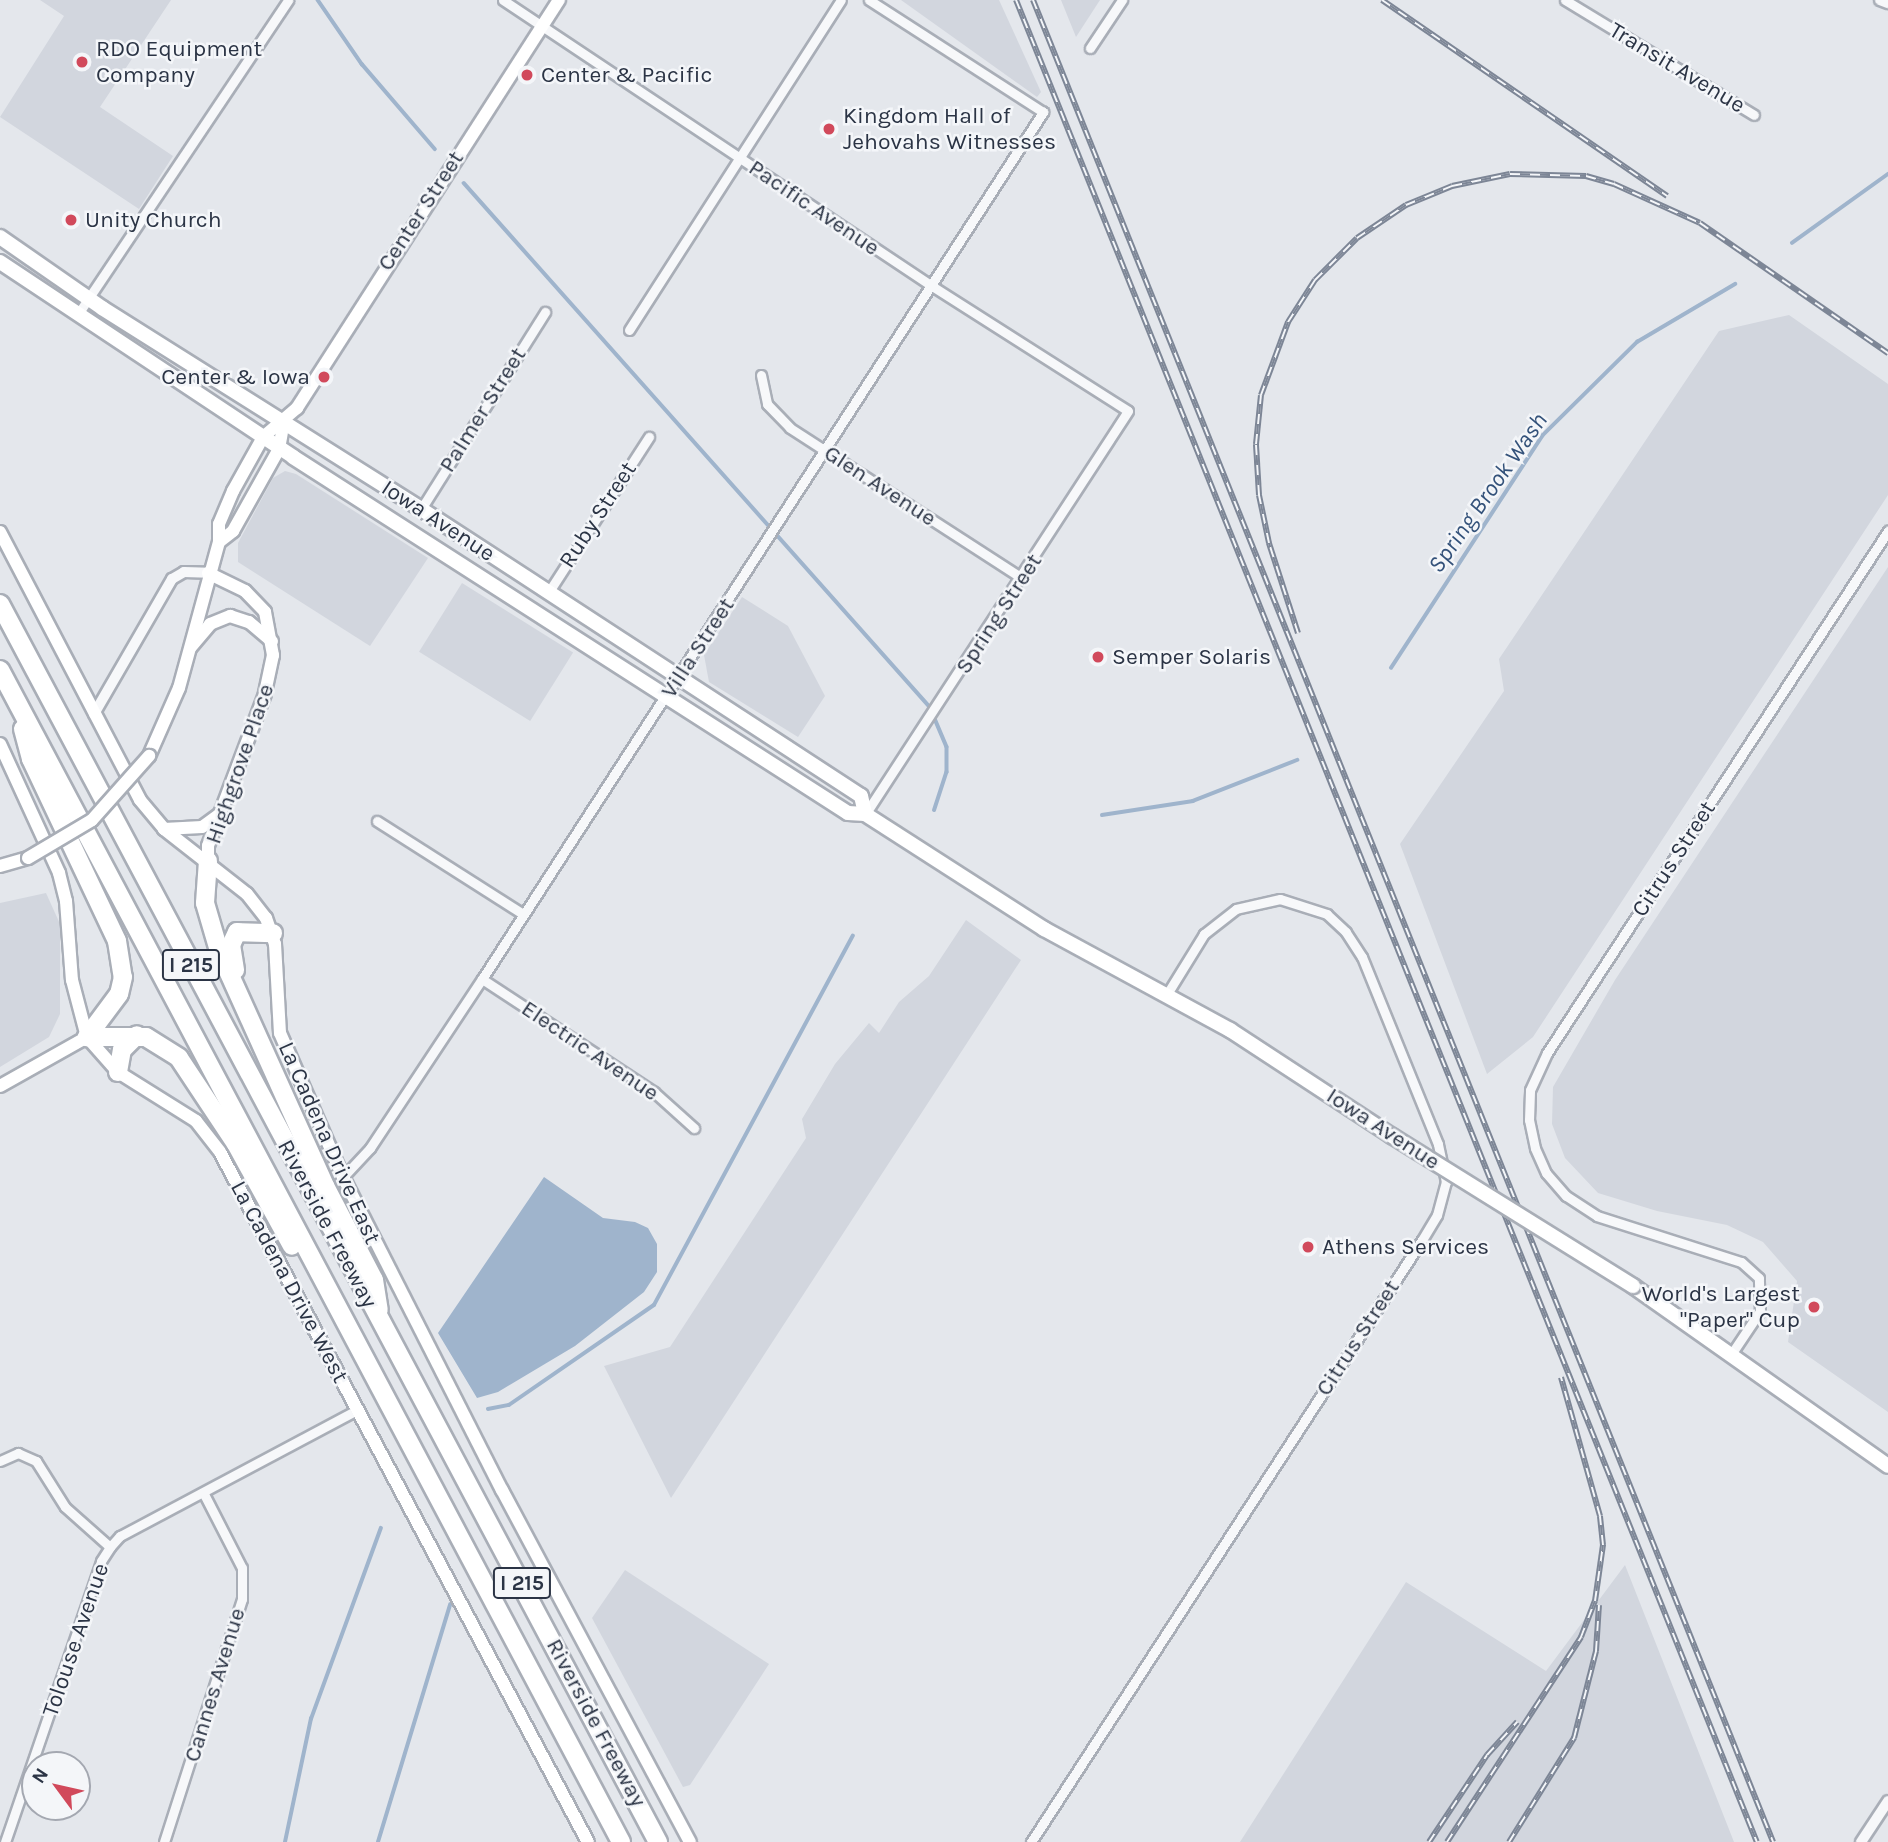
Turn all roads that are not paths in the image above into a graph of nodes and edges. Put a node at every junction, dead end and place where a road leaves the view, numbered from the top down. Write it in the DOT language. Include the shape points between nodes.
graph roads {
  1 [pos="288,0"];
  2 [pos="503,0"];
  3 [pos="559,0"];
  4 [pos="841,0"];
  5 [pos="869,0"];
  6 [pos="1122,0"];
  7 [pos="1566,0"];
  8 [pos="1880,0"];
  9 [pos="1888,3"];
  10 [pos="543,25"];
  11 [pos="1090,48"];
  12 [pos="1754,115"];
  13 [pos="739,157"];
  14 [pos="0,237"];
  15 [pos="0,262"];
  16 [pos="932,286"];
  17 [pos="89,298"];
  18 [pos="545,312"];
  19 [pos="78,314"];
  20 [pos="629,330"];
  21 [pos="761,375"];
  22 [pos="1128,411"];
  23 [pos="284,422"];
  24 [pos="263,437"];
  25 [pos="649,437"];
  26 [pos="279,449"];
  27 [pos="824,450"];
  28 [pos="421,509"];
  29 [pos="1888,531"];
  30 [pos="0,532"];
  31 [pos="219,542"];
  32 [pos="208,573"];
  33 [pos="1022,578"];
  34 [pos="548,593"];
  35 [pos="0,604"];
  36 [pos="272,641"];
  37 [pos="187,653"];
  38 [pos="0,670"];
  39 [pos="678,678"];
  40 [pos="666,697"];
  41 [pos="16,702"];
  42 [pos="94,714"];
  43 [pos="0,744"];
  44 [pos="221,814"];
  45 [pos="865,814"];
  46 [pos="377,821"];
  47 [pos="164,829"];
  48 [pos="208,861"];
  49 [pos="0,866"];
  50 [pos="523,914"];
  51 [pos="273,933"];
  52 [pos="482,979"];
  53 [pos="240,994"];
  54 [pos="1167,994"];
  55 [pos="137,1035"];
  56 [pos="87,1037"];
  57 [pos="118,1072"];
  58 [pos="0,1086"];
  59 [pos="694,1128"];
  60 [pos="343,1177"];
  61 [pos="382,1326"];
  62 [pos="353,1343"];
  63 [pos="1732,1353"];
  64 [pos="357,1410"];
  65 [pos="0,1461"];
  66 [pos="1888,1466"];
  67 [pos="203,1492"];
  68 [pos="110,1547"];
  69 [pos="1888,1801"];
  70 [pos="5,1842"];
  71 [pos="164,1842"];
  72 [pos="588,1842"];
  73 [pos="621,1842"];
  74 [pos="659,1842"];
  75 [pos="690,1842"];
  76 [pos="1031,1842"];
  77 [pos="1861,1842"];
  1 -- 17 [label="street"];
  2 -- 10 [label="street, Pacific Avenue"];
  3 -- 10 [label="main road, Center Street"];
  4 -- 13 [label="street"];
  5 -- 16 [label="street, Villa Street" via="1043,112"];
  6 -- 11 [label="street"];
  7 -- 12 [label="street, Transit Avenue"];
  8 -- 9 [label="street"];
  10 -- 13 [label="street, Pacific Avenue"];
  10 -- 23 [label="main road, Center Street"];
  13 -- 16 [label="street, Pacific Avenue"];
  13 -- 20 [label="street"];
  14 -- 17 [label="main road, Iowa Avenue"];
  15 -- 19 [label="main road, Iowa Avenue"];
  16 -- 22 [label="street, Pacific Avenue"];
  16 -- 27 [label="street, Villa Street"];
  17 -- 19 [label="street"];
  17 -- 23 [label="main road, Iowa Avenue"];
  18 -- 28 [label="street, Palmer Street"];
  19 -- 24 [label="main road, Iowa Avenue"];
  21 -- 27 [label="street, Glen Avenue" via="767,404 776,417"];
  22 -- 33 [label="street, Spring Street"];
  23 -- 24 [label="main road, Center Street"];
  23 -- 26 [label="main road, Center Street"];
  23 -- 28 [label="main road, Iowa Avenue"];
  24 -- 26 [label="main road, Iowa Avenue"];
  24 -- 31 [label="main road, Center Street" via="219,524"];
  25 -- 34 [label="street, Ruby Street"];
  26 -- 31 [label="main road, Center Street" via="233,531"];
  26 -- 40 [label="main road, Iowa Avenue"];
  27 -- 33 [label="street, Glen Avenue"];
  27 -- 39 [label="street, Villa Street"];
  28 -- 34 [label="main road, Iowa Avenue"];
  29 -- 63 [label="street, Citrus Street" via="1547,1053 1530,1090 1529,1120 1535,1148 1546,1173 1566,1196 1598,1216 1741,1262 1759,1278 1760,1311"];
  30 -- 42 [label="main road, La Cadena Drive East"];
  31 -- 32 [label="main road, Center Street"];
  32 -- 36 [label="main road, Highgrove Place" via="251,596 265,612"];
  32 -- 37 [label="main road, Center Street"];
  32 -- 42 [label="street" via="184,572 172,579"];
  33 -- 45 [label="street, Spring Street"];
  34 -- 39 [label="main road, Iowa Avenue"];
  35 -- 61 [label="highway, Riverside Freeway / I 215"];
  36 -- 37 [label="main road" via="249,622 230,616 210,624"];
  36 -- 44 [label="main road, Highgrove Place" via="265,694"];
  37 -- 49 [label="main road, Center Street, bridge" via="168,721 149,756 92,820 28,858"];
  38 -- 41 [label="highway, Riverside Freeway / I 215"];
  39 -- 40 [label="street, Villa Street"];
  39 -- 45 [label="main road, Iowa Avenue" via="861,796"];
  40 -- 45 [label="main road, Iowa Avenue" via="848,813"];
  40 -- 50 [label="street, Villa Street"];
  41 -- 56 [label="highway" via="31,759 117,941 123,977 119,994"];
  41 -- 62 [label="highway, Riverside Freeway / I 215" via="216,1071"];
  42 -- 47 [label="main road, La Cadena Drive East" via="140,800"];
  43 -- 56 [label="main road, La Cadena Drive West" via="59,873 67,907 72,980"];
  44 -- 47 [label="main road" via="190,830"];
  44 -- 48 [label="main road, Highgrove Place"];
  45 -- 54 [label="main road, Iowa Avenue" via="1044,929"];
  46 -- 50 [label="street"];
  47 -- 48 [label="main road, La Cadena Drive East"];
  48 -- 51 [label="main road, La Cadena Drive East" via="258,906"];
  48 -- 53 [label="highway" via="205,903 219,951"];
  50 -- 52 [label="street, Villa Street"];
  51 -- 53 [label="highway" via="243,929 232,937"];
  51 -- 60 [label="main road, La Cadena Drive East" via="280,1033"];
  52 -- 59 [label="street, Electric Avenue" via="654,1092"];
  52 -- 60 [label="street, Villa Street" via="370,1148"];
  53 -- 61 [label="highway" via="325,1186 374,1280"];
  54 -- 63 [label="main road, Iowa Avenue, bridge"];
  54 -- 76 [label="street, Citrus Street" via="1204,934 1236,909 1280,899 1327,914 1362,957 1438,1144 1446,1182 1437,1215 1422,1240"];
  55 -- 56 [label="highway"];
  55 -- 57 [label="highway" via="122,1051"];
  55 -- 62 [label="highway" via="162,1044 189,1070 236,1144 317,1292"];
  56 -- 57 [label="main road, La Cadena Drive West"];
  56 -- 58 [label="main road"];
  57 -- 64 [label="main road, La Cadena Drive West" via="174,1105 212,1140"];
  60 -- 75 [label="main road, La Cadena Drive East" via="439,1369"];
  61 -- 74 [label="highway, Riverside Freeway / I 215"];
  62 -- 73 [label="highway, Riverside Freeway / I 215"];
  63 -- 66 [label="main road, Iowa Avenue"];
  64 -- 67 [label="street, Tolouse Avenue"];
  64 -- 72 [label="main road, La Cadena Drive West"];
  65 -- 68 [label="street" via="19,1453 36,1461 65,1507"];
  67 -- 68 [label="street, Tolouse Avenue" via="120,1536"];
  67 -- 71 [label="street, Cannes Avenue" via="242,1568 242,1599"];
  68 -- 70 [label="street, Tolouse Avenue" via="101,1561"];
  69 -- 77 [label="street"];
}
